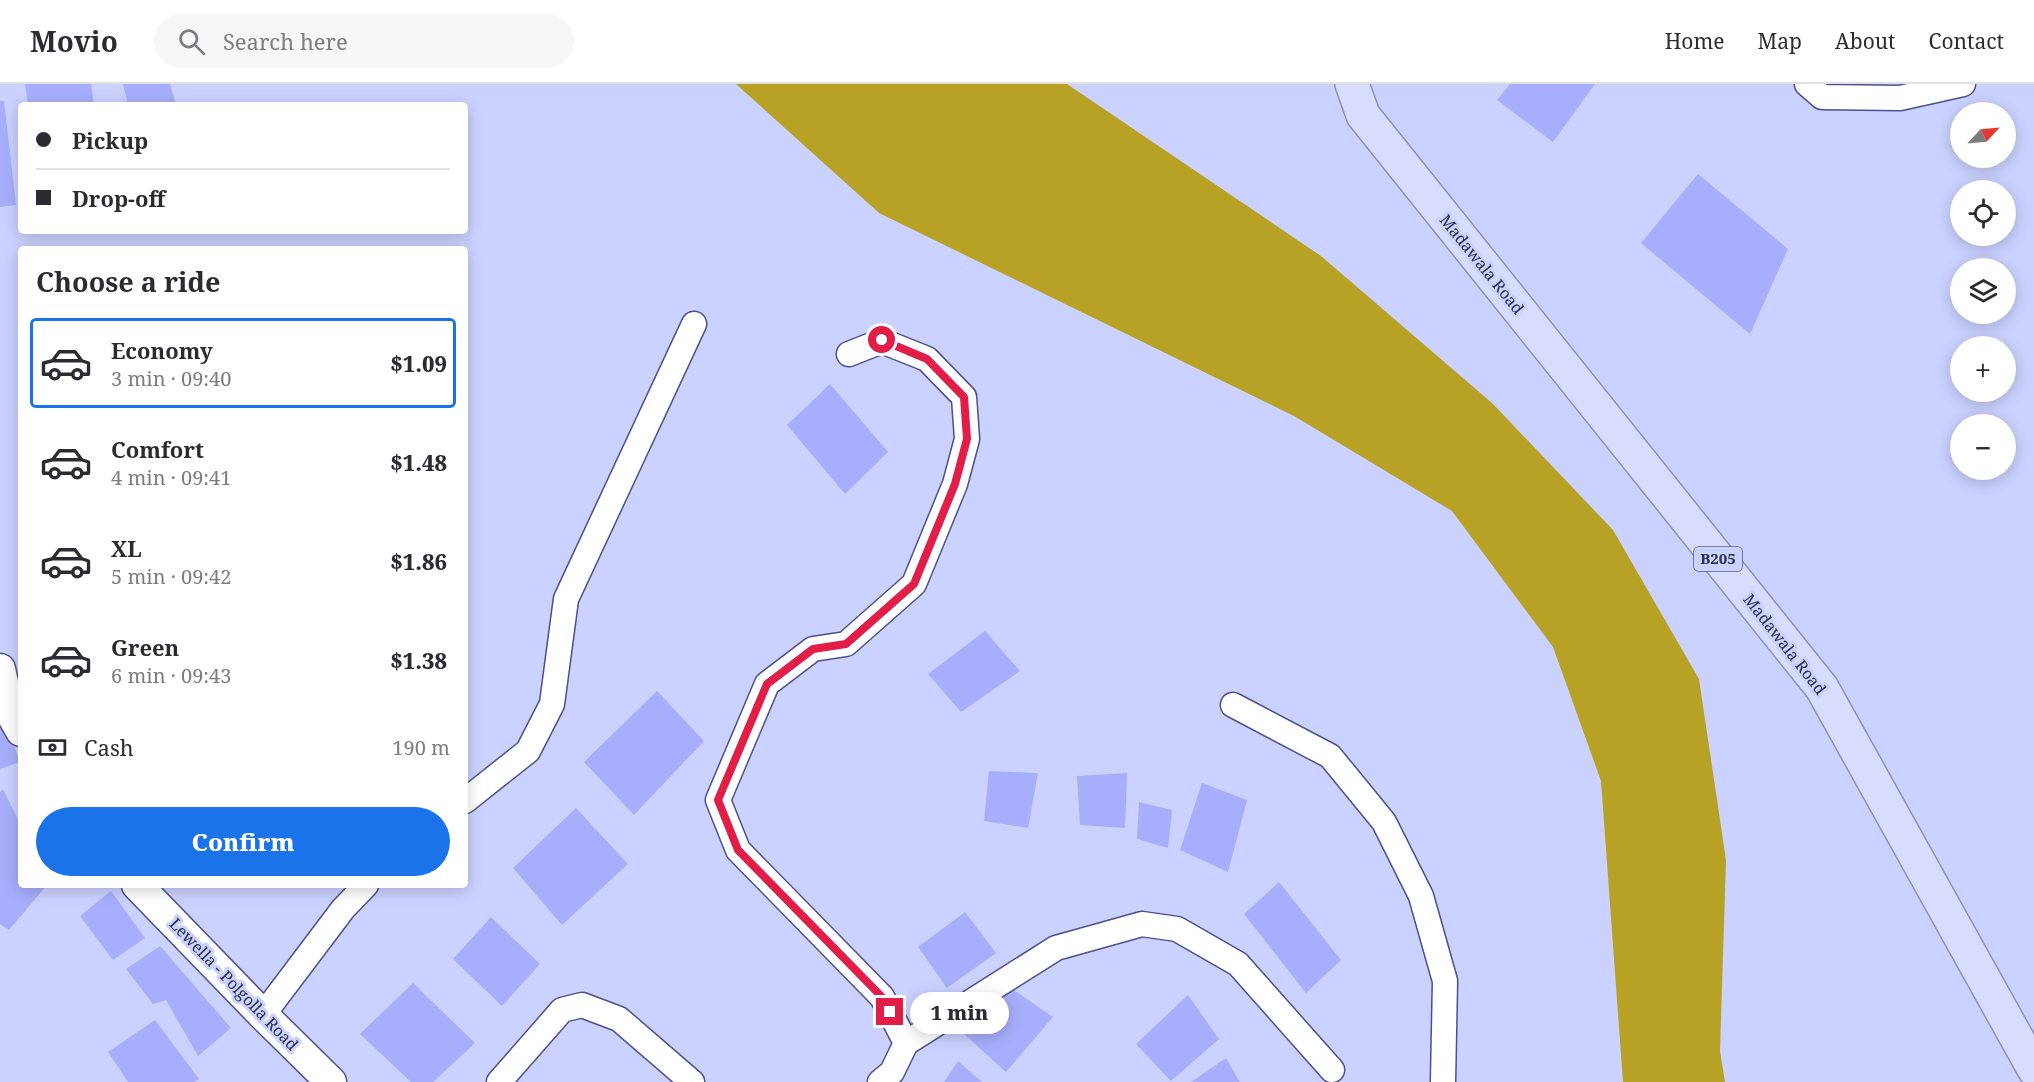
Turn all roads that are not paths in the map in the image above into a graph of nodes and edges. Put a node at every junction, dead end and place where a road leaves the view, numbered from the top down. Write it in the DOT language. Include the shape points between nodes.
graph roads {
  1 [pos="1352,84"];
  2 [pos="1807,84"];
  3 [pos="1963,84"];
  4 [pos="694,324"];
  5 [pos="849,354"];
  6 [pos="0,669"];
  7 [pos="1233,705"];
  8 [pos="18,726"];
  9 [pos="468,799"];
  10 [pos="140,888"];
  11 [pos="363,888"];
  12 [pos="263,1016"];
  13 [pos="906,1043"];
  14 [pos="1332,1070"];
  15 [pos="2034,1070"];
  16 [pos="331,1082"];
  17 [pos="499,1082"];
  18 [pos="692,1082"];
  19 [pos="880,1082"];
  20 [pos="1443,1082"];
  1 -- 15 [label="main road, Madawala Road / B205" via="1363,115 1822,688"];
  2 -- 3 [label="street" via="1822,97 1900,98"];
  4 -- 9 [label="street" via="566,599 552,704 528,751"];
  5 -- 13 [label="street" via="882,340 927,359 964,397 967,439 955,484 914,584 846,644 813,649 767,684 718,800 738,850 882,997"];
  6 -- 8 [label="street" via="9,710"];
  7 -- 20 [label="street" via="1330,756 1384,822 1421,896 1444,981"];
  10 -- 12 [label="street, Lewella - Polgolla Road"];
  11 -- 12 [label="street"];
  12 -- 16 [label="street, Lewella - Polgolla Road"];
  13 -- 14 [label="street" via="1056,948 1142,924 1177,929 1238,964"];
  13 -- 19 [label="street" via="892,1072"];
  17 -- 18 [label="street" via="562,1010 582,1005 619,1019"];
}
